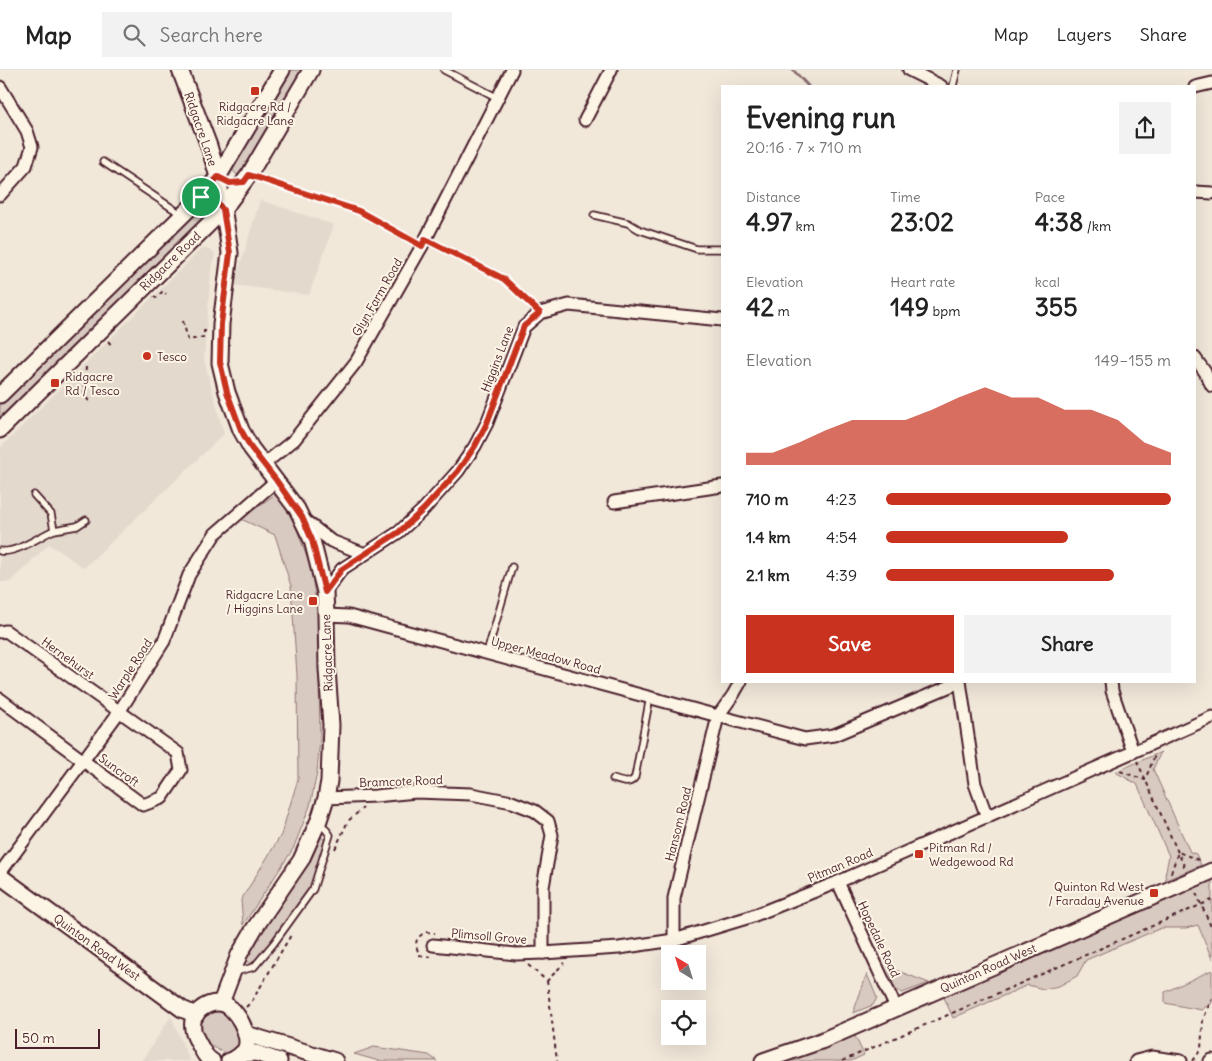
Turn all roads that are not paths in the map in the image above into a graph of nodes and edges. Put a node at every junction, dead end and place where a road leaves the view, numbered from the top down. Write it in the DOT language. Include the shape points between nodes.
graph roads {
  1 [pos="180,70"];
  2 [pos="282,70"];
  3 [pos="311,70"];
  4 [pos="444,70"];
  5 [pos="512,70"];
  6 [pos="611,70"];
  7 [pos="909,70"];
  8 [pos="957,70"];
  9 [pos="1212,83"];
  10 [pos="939,85"];
  11 [pos="953,85"];
  12 [pos="0,87"];
  13 [pos="1196,87"];
  14 [pos="498,98"];
  15 [pos="586,120"];
  16 [pos="103,162"];
  17 [pos="218,177"];
  18 [pos="246,179"];
  19 [pos="1196,192"];
  20 [pos="1212,193"];
  21 [pos="0,194"];
  22 [pos="201,197"];
  23 [pos="223,210"];
  24 [pos="183,215"];
  25 [pos="594,215"];
  26 [pos="721,249"];
  27 [pos="721,320"];
  28 [pos="1196,359"];
  29 [pos="1212,386"];
  30 [pos="0,395"];
  31 [pos="0,430"];
  32 [pos="264,464"];
  33 [pos="276,480"];
  34 [pos="721,486"];
  35 [pos="34,495"];
  36 [pos="614,502"];
  37 [pos="302,517"];
  38 [pos="86,520"];
  39 [pos="54,530"];
  40 [pos="0,551"];
  41 [pos="365,554"];
  42 [pos="512,566"];
  43 [pos="325,592"];
  44 [pos="326,615"];
  45 [pos="0,632"];
  46 [pos="487,653"];
  47 [pos="740,683"];
  48 [pos="958,683"];
  49 [pos="960,683"];
  50 [pos="1111,683"];
  51 [pos="650,697"];
  52 [pos="0,699"];
  53 [pos="119,712"];
  54 [pos="718,716"];
  55 [pos="1212,717"];
  56 [pos="1133,752"];
  57 [pos="83,761"];
  58 [pos="613,778"];
  59 [pos="326,798"];
  60 [pos="987,817"];
  61 [pos="319,820"];
  62 [pos="1209,868"];
  63 [pos="0,875"];
  64 [pos="838,882"];
  65 [pos="674,940"];
  66 [pos="433,945"];
  67 [pos="543,953"];
  68 [pos="233,972"];
  69 [pos="221,1003"];
  70 [pos="896,1008"];
  71 [pos="196,1015"];
  72 [pos="246,1034"];
  73 [pos="235,1058"];
  74 [pos="212,1061"];
  75 [pos="279,1061"];
  76 [pos="335,1061"];
  77 [pos="763,1061"];
  78 [pos="1136,1061"];
  79 [pos="1181,1061"];
  1 -- 17 [label="street, Ridgacre Lane"];
  2 -- 17 [label="street, Ridgacre Road"];
  3 -- 18 [label="street, Ridgacre Road"];
  4 -- 14 [label="lane"];
  5 -- 14 [label="street, Glyn Farm Road"];
  6 -- 15 [label="street"];
  7 -- 10 [label="street"];
  8 -- 11 [label="lane"];
  9 -- 13 [label="street"];
  12 -- 21 [label="street" via="27,131 32,147 26,166"];
  14 -- 32 [label="street, Glyn Farm Road" via="424,242 356,362 294,440"];
  16 -- 24 [label="lane"];
  17 -- 18 [label="street" via="230,183"];
  17 -- 22 [label="street, Ridgacre Road"];
  17 -- 23 [label="street, Ridgacre Lane"];
  18 -- 23 [label="street, Ridgacre Road"];
  19 -- 20 [label="street"];
  22 -- 23 [label="street" via="214,198"];
  22 -- 24 [label="street, Ridgacre Road"];
  23 -- 31 [label="street, Ridgacre Road"];
  23 -- 32 [label="street, Ridgacre Lane" via="230,253 220,362 241,430"];
  24 -- 30 [label="street, Ridgacre Road"];
  25 -- 26 [label="lane" via="628,223 697,249"];
  27 -- 41 [label="street, Higgins Lane" via="569,305 540,313 524,326 487,423 458,471 399,532"];
  28 -- 29 [label="street"];
  32 -- 33 [label="street, Ridgacre Lane"];
  33 -- 37 [label="street, Ridgacre Lane"];
  33 -- 53 [label="street, Warple Road" via="216,534 189,575 164,641"];
  34 -- 36 [label="street"];
  35 -- 39 [label="lane" via="51,514"];
  37 -- 41 [label="street" via="331,541"];
  37 -- 43 [label="street, Ridgacre Lane" via="312,540"];
  38 -- 39 [label="lane" via="77,526"];
  39 -- 40 [label="lane" via="17,550"];
  41 -- 43 [label="street, Higgins Lane" via="342,569"];
  42 -- 46 [label="lane"];
  43 -- 44 [label="street, Ridgacre Lane"];
  44 -- 46 [label="street, Upper Meadow Road" via="349,616"];
  44 -- 59 [label="street, Ridgacre Lane" via="331,725"];
  45 -- 53 [label="street, Hernehurst" via="6,631"];
  46 -- 51 [label="street, Upper Meadow Road"];
  47 -- 54 [label="street"];
  48 -- 54 [label="street, Upper Meadow Road" via="834,735 805,739"];
  49 -- 60 [label="street" via="975,784"];
  50 -- 56 [label="street"];
  51 -- 54 [label="street, Upper Meadow Road"];
  51 -- 58 [label="lane" via="635,777 629,782"];
  52 -- 57 [label="street"];
  53 -- 57 [label="street, Warple Road"];
  53 -- 57 [label="street, Suncroft" via="178,753 181,770 162,798 143,805"];
  54 -- 65 [label="street, Hansom Road" via="674,898"];
  55 -- 56 [label="street, Pitman Road"];
  56 -- 60 [label="street, Pitman Road"];
  57 -- 63 [label="street, Warple Road"];
  59 -- 61 [label="street, Ridgacre Lane"];
  59 -- 67 [label="street, Bramcote Road" via="416,792 471,794 512,802 535,811 548,821 552,835 543,886"];
  60 -- 64 [label="street, Pitman Road"];
  61 -- 68 [label="street, Ridgacre Lane" via="301,860 254,929"];
  61 -- 68 [label="lane" via="330,835 313,889 254,967"];
  62 -- 70 [label="street, Quinton Road West" via="1166,892"];
  63 -- 71 [label="street, Quinton Road West"];
  64 -- 65 [label="street, Pitman Road" via="750,917"];
  64 -- 70 [label="street, Hopedale Road"];
  65 -- 67 [label="street, Pitman Road" via="619,948"];
  66 -- 67 [label="street, Plimsoll Grove" via="516,954"];
  68 -- 69 [label="street, Ridgacre Lane"];
  69 -- 71 [label="street" via="207,1005"];
  69 -- 72 [label="street" via="237,1016"];
  70 -- 77 [label="street, Quinton Road West" via="821,1041"];
  71 -- 74 [label="street" via="192,1022 193,1032 205,1055"];
  72 -- 73 [label="street" via="247,1045"];
  72 -- 76 [label="street"];
  73 -- 75 [label="street" via="256,1053"];
  78 -- 79 [label="street" via="1152,1057"];
}
